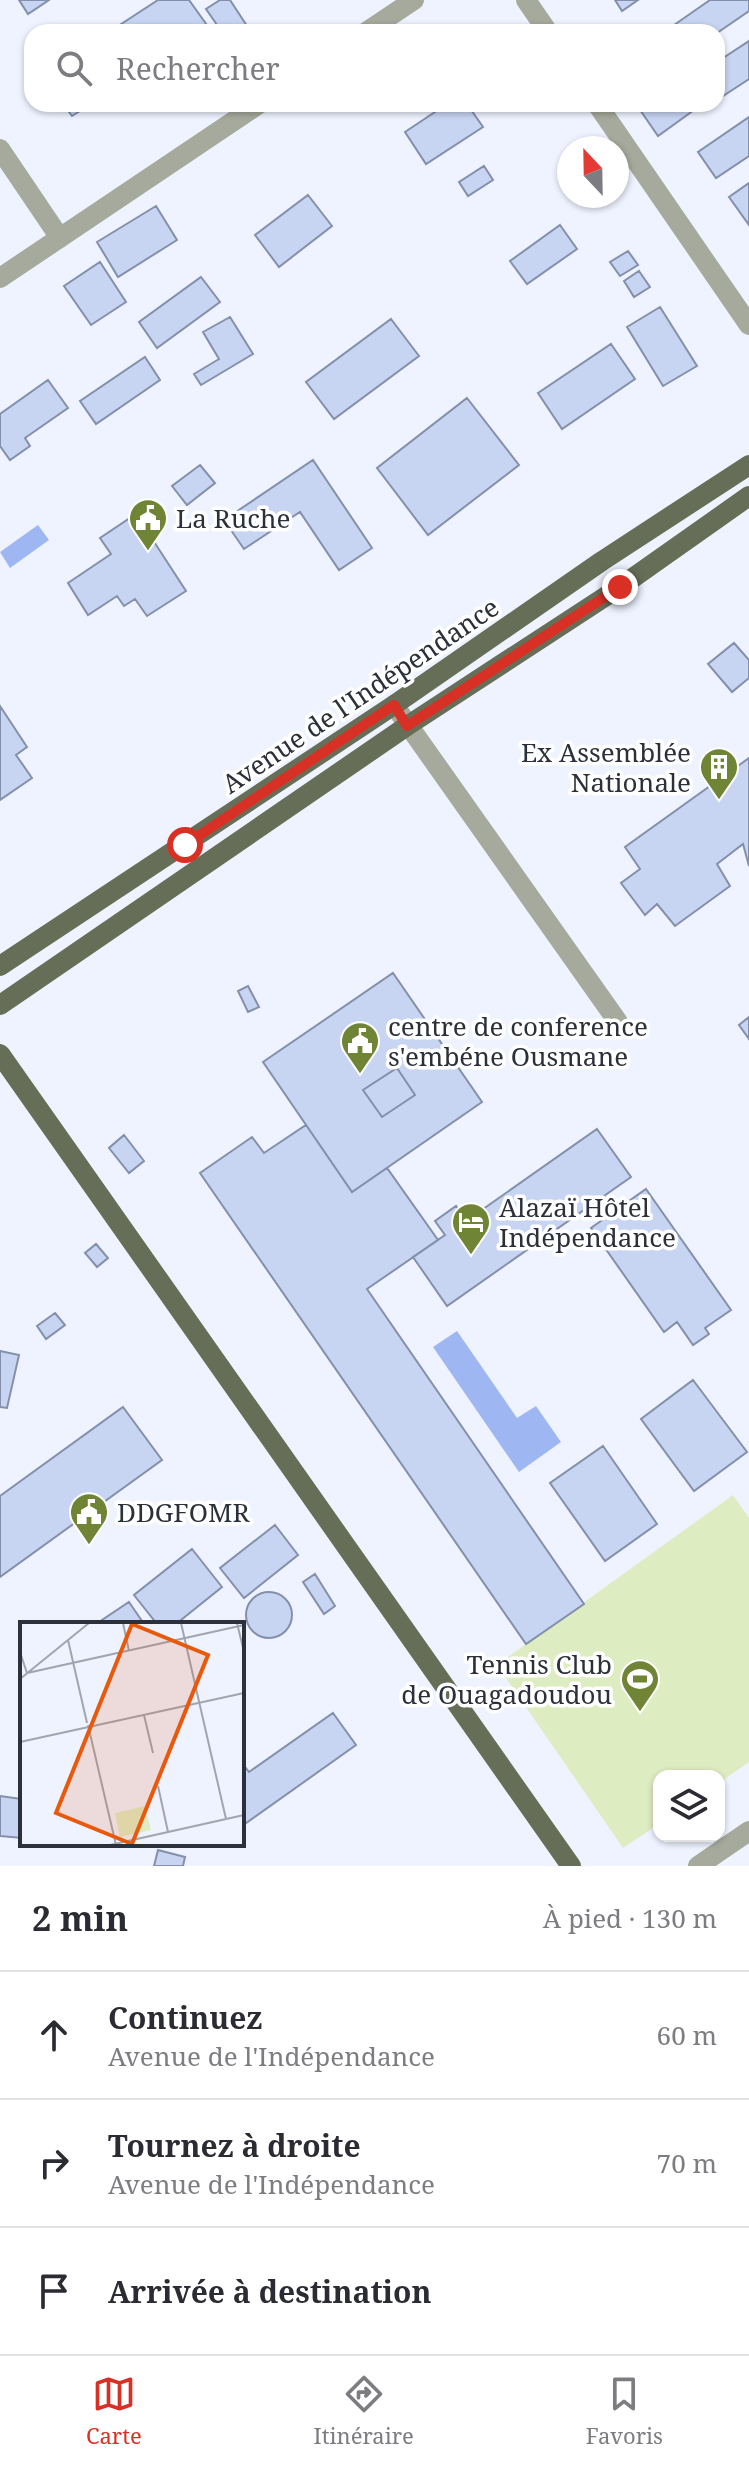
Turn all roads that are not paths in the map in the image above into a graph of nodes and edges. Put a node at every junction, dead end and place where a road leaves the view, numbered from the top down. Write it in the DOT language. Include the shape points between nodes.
graph roads {
  1 [pos="414,0"];
  2 [pos="526,0"];
  3 [pos="378,24"];
  4 [pos="542,24"];
  5 [pos="247,112"];
  6 [pos="603,112"];
  7 [pos="0,149"];
  8 [pos="60,238"];
  9 [pos="0,278"];
  10 [pos="749,325"];
  11 [pos="749,465"];
  12 [pos="749,496"];
  13 [pos="602,561"];
  14 [pos="620,587"];
  15 [pos="394,705"];
  16 [pos="407,726"];
  17 [pos="0,966"];
  18 [pos="0,1005"];
  19 [pos="618,1022"];
  20 [pos="0,1054"];
  21 [pos="749,1831"];
  22 [pos="571,1866"];
  23 [pos="698,1866"];
  1 -- 3 [label="street"];
  2 -- 4 [label="street"];
  5 -- 8 [label="street"];
  6 -- 10 [label="street"];
  7 -- 8 [label="street"];
  8 -- 9 [label="street"];
  11 -- 13 [label="main road, Avenue de l'Indépendance"];
  12 -- 14 [label="main road, Avenue de l'Indépendance"];
  13 -- 14 [label="main road"];
  13 -- 15 [label="main road, Avenue de l'Indépendance"];
  14 -- 16 [label="main road, Avenue de l'Indépendance"];
  15 -- 16 [label="street"];
  15 -- 17 [label="main road, Avenue de l'Indépendance"];
  16 -- 18 [label="main road, Avenue de l'Indépendance"];
  16 -- 19 [label="street"];
  20 -- 22 [label="main road"];
  21 -- 23 [label="street"];
}
